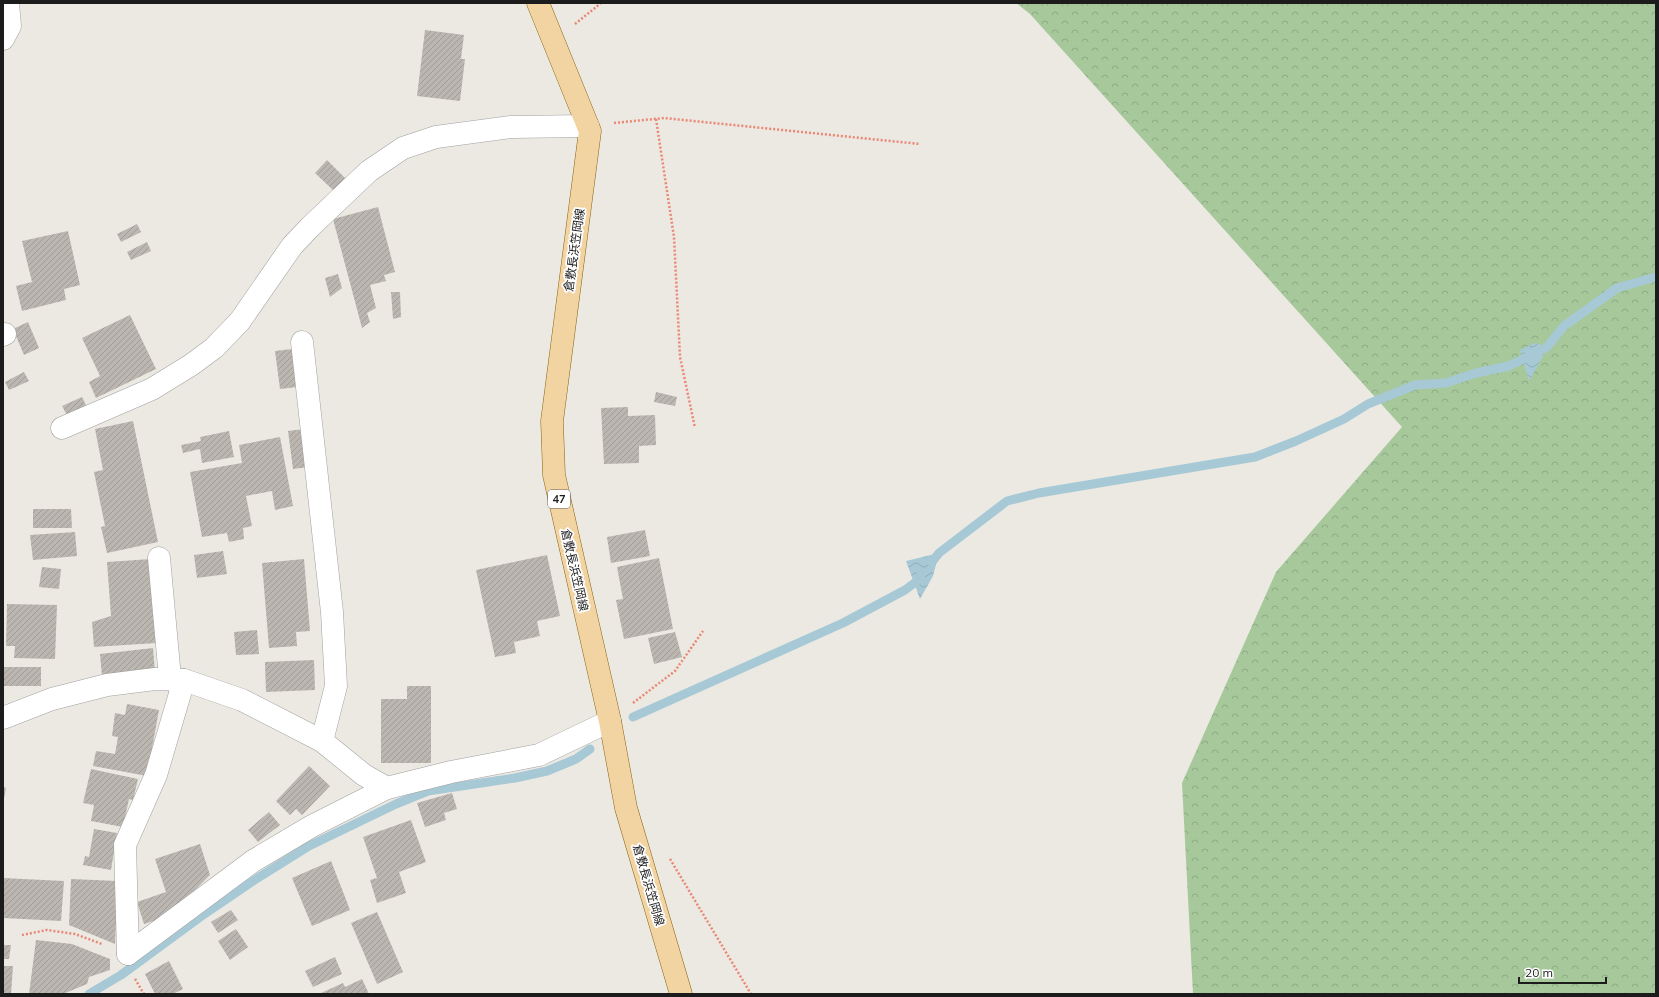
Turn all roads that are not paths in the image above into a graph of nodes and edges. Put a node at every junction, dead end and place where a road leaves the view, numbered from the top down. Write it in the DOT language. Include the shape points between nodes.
graph roads {
  1 [pos="8,3"];
  2 [pos="538,3"];
  3 [pos="3,38"];
  4 [pos="588,126"];
  5 [pos="302,342"];
  6 [pos="62,428"];
  7 [pos="159,558"];
  8 [pos="177,679"];
  9 [pos="3,718"];
  10 [pos="610,721"];
  11 [pos="322,740"];
  12 [pos="387,788"];
  13 [pos="681,994"];
  1 -- 3 [label="street" via="10,26"];
  2 -- 4 [label="main road, 倉敷長浜笠岡線 / 47"];
  4 -- 6 [label="street" via="511,127 436,137 403,148 369,171 292,246 240,321 214,348 152,389"];
  4 -- 10 [label="main road, 倉敷長浜笠岡線 / 47" via="590,131 552,421 554,475"];
  5 -- 11 [label="street" via="332,612 336,686"];
  7 -- 8 [label="street"];
  8 -- 9 [label="street" via="107,685 52,699"];
  8 -- 11 [label="street" via="242,700"];
  8 -- 12 [label="street" via="156,775 124,845 128,954 253,862 312,826"];
  10 -- 12 [label="street" via="539,755 451,772"];
  10 -- 13 [label="main road, 倉敷長浜笠岡線 / 47" via="626,808"];
  11 -- 12 [label="street" via="364,775"];
}
